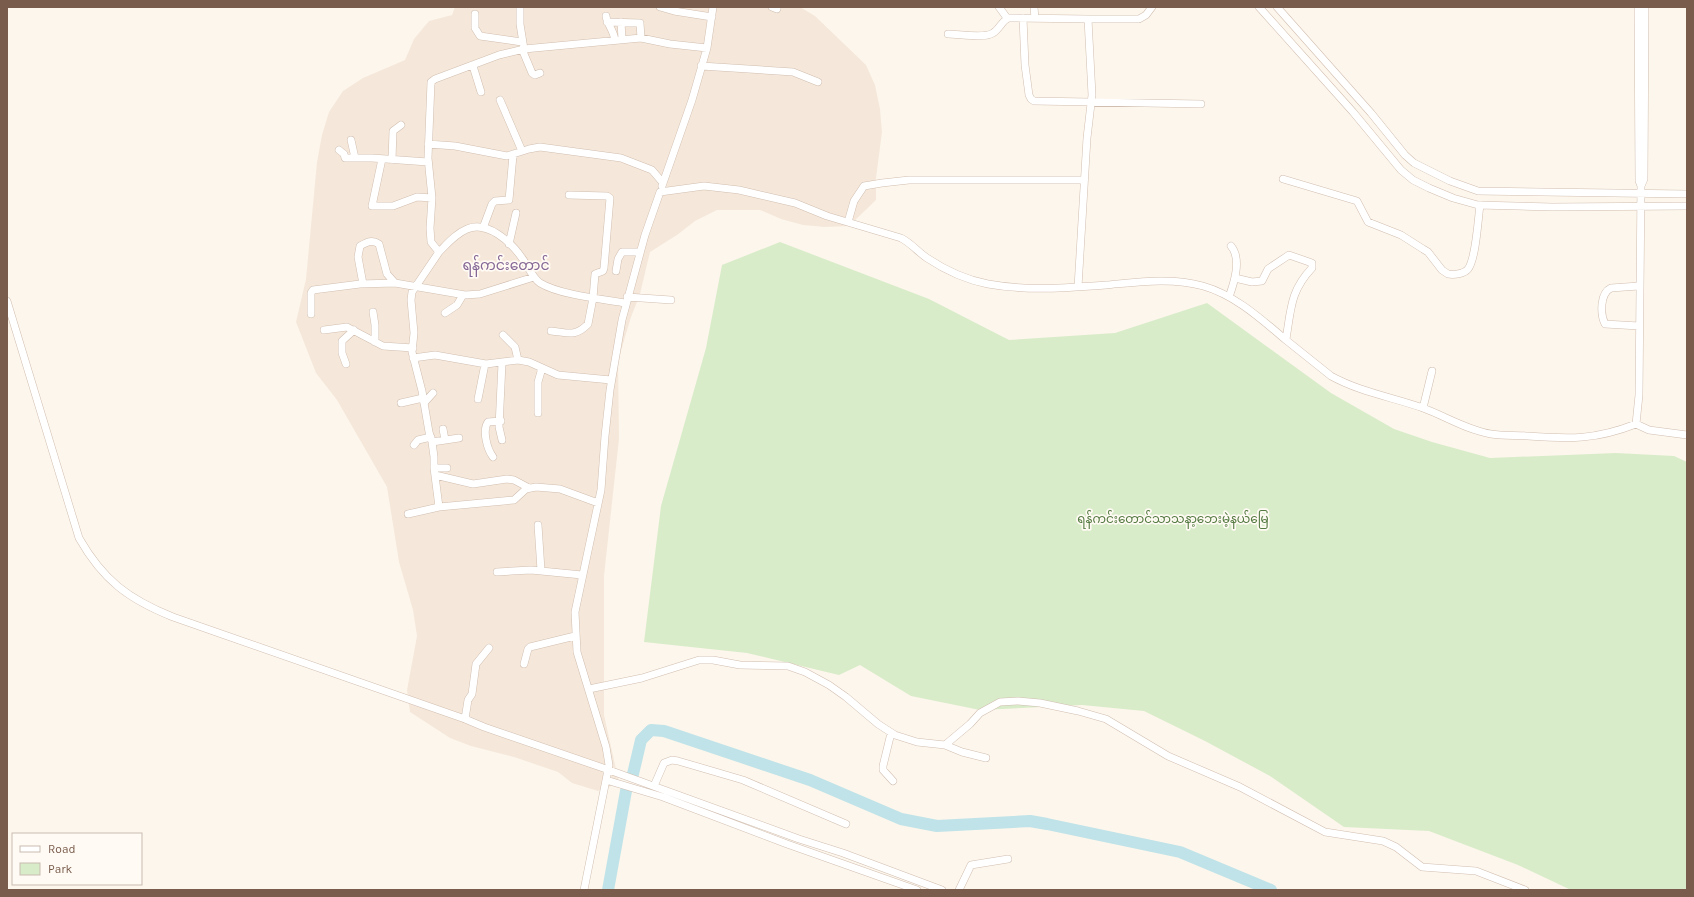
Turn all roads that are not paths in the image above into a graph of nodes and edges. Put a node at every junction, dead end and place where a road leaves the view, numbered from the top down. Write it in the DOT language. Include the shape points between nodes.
graph roads {
  1 [pos="520,7"];
  2 [pos="660,7"];
  3 [pos="713,7"];
  4 [pos="999,7"];
  5 [pos="1034,7"];
  6 [pos="1152,7"];
  7 [pos="1259,7"];
  8 [pos="1277,7"];
  9 [pos="1638,7"];
  10 [pos="1646,7"];
  11 [pos="475,14"];
  12 [pos="712,16"];
  13 [pos="1007,18"];
  14 [pos="1023,18"];
  15 [pos="1035,18"];
  16 [pos="1088,19"];
  17 [pos="622,22"];
  18 [pos="948,34"];
  19 [pos="641,38"];
  20 [pos="619,40"];
  21 [pos="522,47"];
  22 [pos="707,48"];
  23 [pos="473,66"];
  24 [pos="701,66"];
  25 [pos="540,73"];
  26 [pos="818,82"];
  27 [pos="481,92"];
  28 [pos="500,100"];
  29 [pos="1092,101"];
  30 [pos="1201,104"];
  31 [pos="401,125"];
  32 [pos="351,140"];
  33 [pos="428,144"];
  34 [pos="339,150"];
  35 [pos="522,151"];
  36 [pos="513,155"];
  37 [pos="355,158"];
  38 [pos="382,159"];
  39 [pos="392,160"];
  40 [pos="428,162"];
  41 [pos="1283,179"];
  42 [pos="1084,180"];
  43 [pos="663,183"];
  44 [pos="660,192"];
  45 [pos="1641,192"];
  46 [pos="1687,194"];
  47 [pos="569,195"];
  48 [pos="432,198"];
  49 [pos="1480,205"];
  50 [pos="1641,206"];
  51 [pos="1687,206"];
  52 [pos="516,213"];
  53 [pos="848,222"];
  54 [pos="483,228"];
  55 [pos="509,244"];
  56 [pos="1231,246"];
  57 [pos="439,252"];
  58 [pos="640,252"];
  59 [pos="616,271"];
  60 [pos="534,277"];
  61 [pos="1235,278"];
  62 [pos="395,283"];
  63 [pos="363,284"];
  64 [pos="1639,286"];
  65 [pos="415,287"];
  66 [pos="1078,287"];
  67 [pos="463,295"];
  68 [pos="1229,297"];
  69 [pos="593,298"];
  70 [pos="627,300"];
  71 [pos="671,300"];
  72 [pos="7,301"];
  73 [pos="373,312"];
  74 [pos="445,313"];
  75 [pos="311,314"];
  76 [pos="1639,326"];
  77 [pos="324,330"];
  78 [pos="354,330"];
  79 [pos="552,332"];
  80 [pos="503,335"];
  81 [pos="1286,339"];
  82 [pos="375,342"];
  83 [pos="414,348"];
  84 [pos="413,358"];
  85 [pos="518,360"];
  86 [pos="502,363"];
  87 [pos="346,364"];
  88 [pos="485,364"];
  89 [pos="542,368"];
  90 [pos="1432,371"];
  91 [pos="612,380"];
  92 [pos="433,393"];
  93 [pos="478,399"];
  94 [pos="423,401"];
  95 [pos="401,403"];
  96 [pos="1423,408"];
  97 [pos="538,413"];
  98 [pos="501,421"];
  99 [pos="1636,424"];
  100 [pos="444,429"];
  101 [pos="1687,436"];
  102 [pos="459,438"];
  103 [pos="431,440"];
  104 [pos="445,440"];
  105 [pos="502,440"];
  106 [pos="414,445"];
  107 [pos="493,457"];
  108 [pos="447,468"];
  109 [pos="434,472"];
  110 [pos="529,488"];
  111 [pos="598,503"];
  112 [pos="439,507"];
  113 [pos="408,514"];
  114 [pos="538,525"];
  115 [pos="541,570"];
  116 [pos="497,572"];
  117 [pos="582,575"];
  118 [pos="575,636"];
  119 [pos="489,648"];
  120 [pos="524,664"];
  121 [pos="589,689"];
  122 [pos="465,719"];
  123 [pos="891,733"];
  124 [pos="946,745"];
  125 [pos="986,758"];
  126 [pos="607,775"];
  127 [pos="893,781"];
  128 [pos="654,786"];
  129 [pos="846,824"];
  130 [pos="1008,859"];
  131 [pos="927,887"];
  132 [pos="584,890"];
  133 [pos="917,890"];
  134 [pos="942,890"];
  135 [pos="959,890"];
  136 [pos="1525,890"];
  1 -- 21 [label="street"];
  2 -- 12 [label="street"];
  3 -- 12 [label="street"];
  4 -- 13 [label="street"];
  5 -- 15 [label="street"];
  6 -- 16 [label="street" via="1146,15 1139,18"];
  7 -- 49 [label="street" via="1406,175 1453,198"];
  8 -- 45 [label="street" via="1414,163 1450,181 1478,191"];
  9 -- 45 [label="street"];
  10 -- 45 [label="street" via="1644,179"];
  11 -- 21 [label="street" via="475,28 480,36"];
  12 -- 22 [label="street"];
  13 -- 14 [label="street"];
  13 -- 18 [label="street" via="996,32 989,35"];
  14 -- 15 [label="street"];
  14 -- 29 [label="street" via="1025,65 1031,99"];
  15 -- 16 [label="street"];
  16 -- 29 [label="street"];
  17 -- 19 [label="street" via="640,22"];
  17 -- 20 [label="street"];
  17 -- 20 [label="street" via="606,19"];
  19 -- 20 [label="street"];
  19 -- 22 [label="street"];
  20 -- 21 [label="street"];
  21 -- 23 [label="street"];
  21 -- 25 [label="street" via="532,73"];
  22 -- 24 [label="street"];
  23 -- 27 [label="street"];
  23 -- 33 [label="street" via="431,82"];
  24 -- 26 [label="street" via="793,72"];
  24 -- 43 [label="street"];
  28 -- 35 [label="street"];
  29 -- 30 [label="street"];
  29 -- 42 [label="street"];
  31 -- 39 [label="street" via="393,131"];
  32 -- 37 [label="street"];
  33 -- 36 [label="street" via="455,146 502,156"];
  33 -- 40 [label="street"];
  34 -- 37 [label="street" via="345,158"];
  35 -- 36 [label="street"];
  35 -- 43 [label="street" via="546,147 622,158 652,170"];
  36 -- 54 [label="street" via="509,200 495,201 492,204"];
  37 -- 38 [label="street"];
  38 -- 39 [label="street"];
  38 -- 48 [label="street" via="372,206 393,206 418,197"];
  39 -- 40 [label="street"];
  40 -- 48 [label="street"];
  41 -- 49 [label="street" via="1357,201 1368,222 1401,235 1428,252 1448,274 1468,269 1474,252"];
  42 -- 53 [label="street" via="909,180 864,186 854,201"];
  42 -- 66 [label="street"];
  43 -- 44 [label="street"];
  44 -- 53 [label="street" via="704,186 739,190 795,203"];
  44 -- 58 [label="street"];
  45 -- 46 [label="street"];
  45 -- 50 [label="street"];
  47 -- 69 [label="street" via="610,198 604,268 595,274"];
  48 -- 57 [label="street" via="430,237 433,246"];
  49 -- 50 [label="street"];
  50 -- 51 [label="street"];
  50 -- 64 [label="street"];
  52 -- 55 [label="street"];
  53 -- 66 [label="street" via="901,238 944,268 980,282 1025,288"];
  54 -- 55 [label="street" via="497,234"];
  54 -- 57 [label="street" via="468,228"];
  55 -- 60 [label="street" via="521,256"];
  56 -- 61 [label="street" via="1236,256"];
  57 -- 65 [label="street"];
  58 -- 59 [label="street" via="622,252"];
  58 -- 70 [label="street"];
  60 -- 67 [label="street" via="480,294"];
  60 -- 69 [label="street" via="548,286"];
  61 -- 68 [label="street"];
  61 -- 81 [label="street" via="1252,282 1262,281 1268,269 1289,255 1312,263 1312,268 1300,282 1293,298"];
  62 -- 63 [label="street"];
  62 -- 63 [label="street" via="387,274 379,244 368,241 360,246 358,251"];
  62 -- 65 [label="street"];
  63 -- 75 [label="street" via="312,290"];
  64 -- 76 [label="street"];
  64 -- 76 [label="street" via="1611,288 1602,297 1605,324"];
  65 -- 67 [label="street"];
  65 -- 83 [label="street" via="411,300"];
  66 -- 68 [label="street" via="1167,281 1202,286"];
  67 -- 74 [label="street" via="458,305"];
  68 -- 81 [label="street"];
  69 -- 70 [label="street"];
  69 -- 79 [label="street" via="586,327 570,334"];
  70 -- 71 [label="street"];
  70 -- 91 [label="street"];
  72 -- 122 [label="street" via="79,538 100,570 117,586 135,600 168,615"];
  73 -- 82 [label="street"];
  76 -- 99 [label="street" via="1640,394"];
  77 -- 78 [label="street" via="346,327"];
  78 -- 82 [label="street"];
  78 -- 87 [label="street" via="342,341 342,353"];
  80 -- 85 [label="street" via="515,347"];
  81 -- 96 [label="street" via="1342,382"];
  82 -- 83 [label="street" via="386,347"];
  83 -- 84 [label="street"];
  84 -- 88 [label="street" via="435,355"];
  84 -- 94 [label="street"];
  85 -- 86 [label="street"];
  85 -- 89 [label="street"];
  86 -- 88 [label="street"];
  86 -- 98 [label="street"];
  88 -- 93 [label="street"];
  89 -- 91 [label="street" via="558,375"];
  89 -- 97 [label="street" via="538,382"];
  90 -- 96 [label="street"];
  91 -- 111 [label="street"];
  92 -- 94 [label="street"];
  94 -- 95 [label="street"];
  94 -- 103 [label="street"];
  96 -- 99 [label="street" via="1491,434 1585,438"];
  98 -- 105 [label="street" via="499,427"];
  98 -- 107 [label="street" via="486,424 486,438"];
  99 -- 101 [label="street" via="1649,430"];
  100 -- 104 [label="street"];
  102 -- 104 [label="street"];
  103 -- 104 [label="street"];
  103 -- 106 [label="street" via="418,440"];
  103 -- 109 [label="street"];
  108 -- 109 [label="street"];
  109 -- 110 [label="street" via="472,484 507,479"];
  109 -- 112 [label="street"];
  110 -- 111 [label="street" via="560,489"];
  110 -- 112 [label="street" via="514,500"];
  111 -- 117 [label="street"];
  112 -- 113 [label="street"];
  114 -- 115 [label="street"];
  115 -- 116 [label="street"];
  115 -- 117 [label="street"];
  117 -- 118 [label="street" via="575,612"];
  118 -- 120 [label="street" via="530,647"];
  118 -- 121 [label="street" via="577,652"];
  119 -- 122 [label="street" via="476,664"];
  121 -- 123 [label="street" via="642,678 699,660 740,665 788,666 805,672 833,688"];
  121 -- 126 [label="street" via="606,747"];
  122 -- 126 [label="street"];
  123 -- 124 [label="street" via="917,742"];
  123 -- 127 [label="street" via="883,770"];
  124 -- 125 [label="street"];
  124 -- 136 [label="street" via="980,713 1000,702 1040,703 1078,710 1106,719 1168,756 1240,788 1325,832 1383,841 1396,847 1422,867 1476,871"];
  126 -- 128 [label="street"];
  126 -- 132 [label="street"];
  126 -- 133 [label="street" via="787,844"];
  128 -- 129 [label="street" via="664,763 678,761 742,780"];
  128 -- 131 [label="street" via="843,853"];
  130 -- 135 [label="street" via="971,865"];
  131 -- 134 [label="street"];
}
